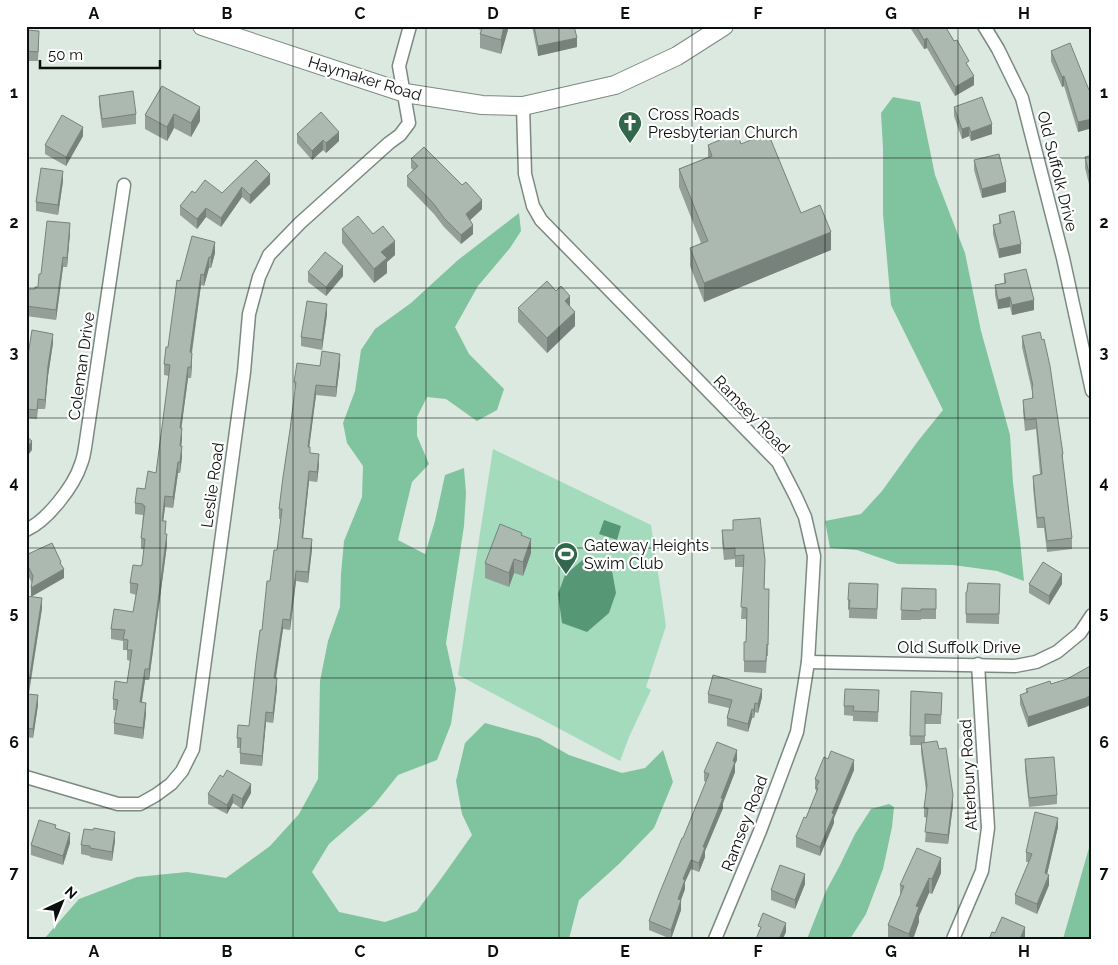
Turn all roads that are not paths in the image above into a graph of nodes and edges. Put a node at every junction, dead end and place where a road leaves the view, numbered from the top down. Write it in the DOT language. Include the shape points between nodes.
graph roads {
  1 [pos="202,26"];
  2 [pos="410,26"];
  3 [pos="724,26"];
  4 [pos="984,26"];
  5 [pos="405,93"];
  6 [pos="523,106"];
  7 [pos="124,185"];
  8 [pos="1092,391"];
  9 [pos="26,530"];
  10 [pos="1092,615"];
  11 [pos="808,662"];
  12 [pos="978,664"];
  13 [pos="26,777"];
  14 [pos="715,939"];
  15 [pos="952,939"];
  1 -- 5 [label="main road, Haymaker Road"];
  2 -- 5 [label="street, Leslie Road" via="399,66"];
  3 -- 6 [label="main road, Haymaker Road" via="678,56 615,85"];
  4 -- 8 [label="street, Old Suffolk Drive" via="1022,98 1063,258"];
  5 -- 6 [label="main road, Haymaker Road" via="482,106"];
  5 -- 13 [label="street, Leslie Road" via="409,123 400,135 283,240 269,255 259,277 249,314 193,749 182,771 170,784 140,804 118,804"];
  6 -- 11 [label="street, Ramsey Road" via="526,174 533,206 541,220 778,462 796,497 805,517 814,556"];
  7 -- 9 [label="street, Coleman Drive" via="81,465 72,485 55,507 34,527"];
  10 -- 12 [label="street, Old Suffolk Drive" via="1080,633 1056,652 1036,662 1015,666"];
  11 -- 12 [label="street, Old Suffolk Drive"];
  11 -- 14 [label="street, Ramsey Road" via="797,732"];
  12 -- 15 [label="street, Atterbury Road" via="988,828 982,871"];
}
